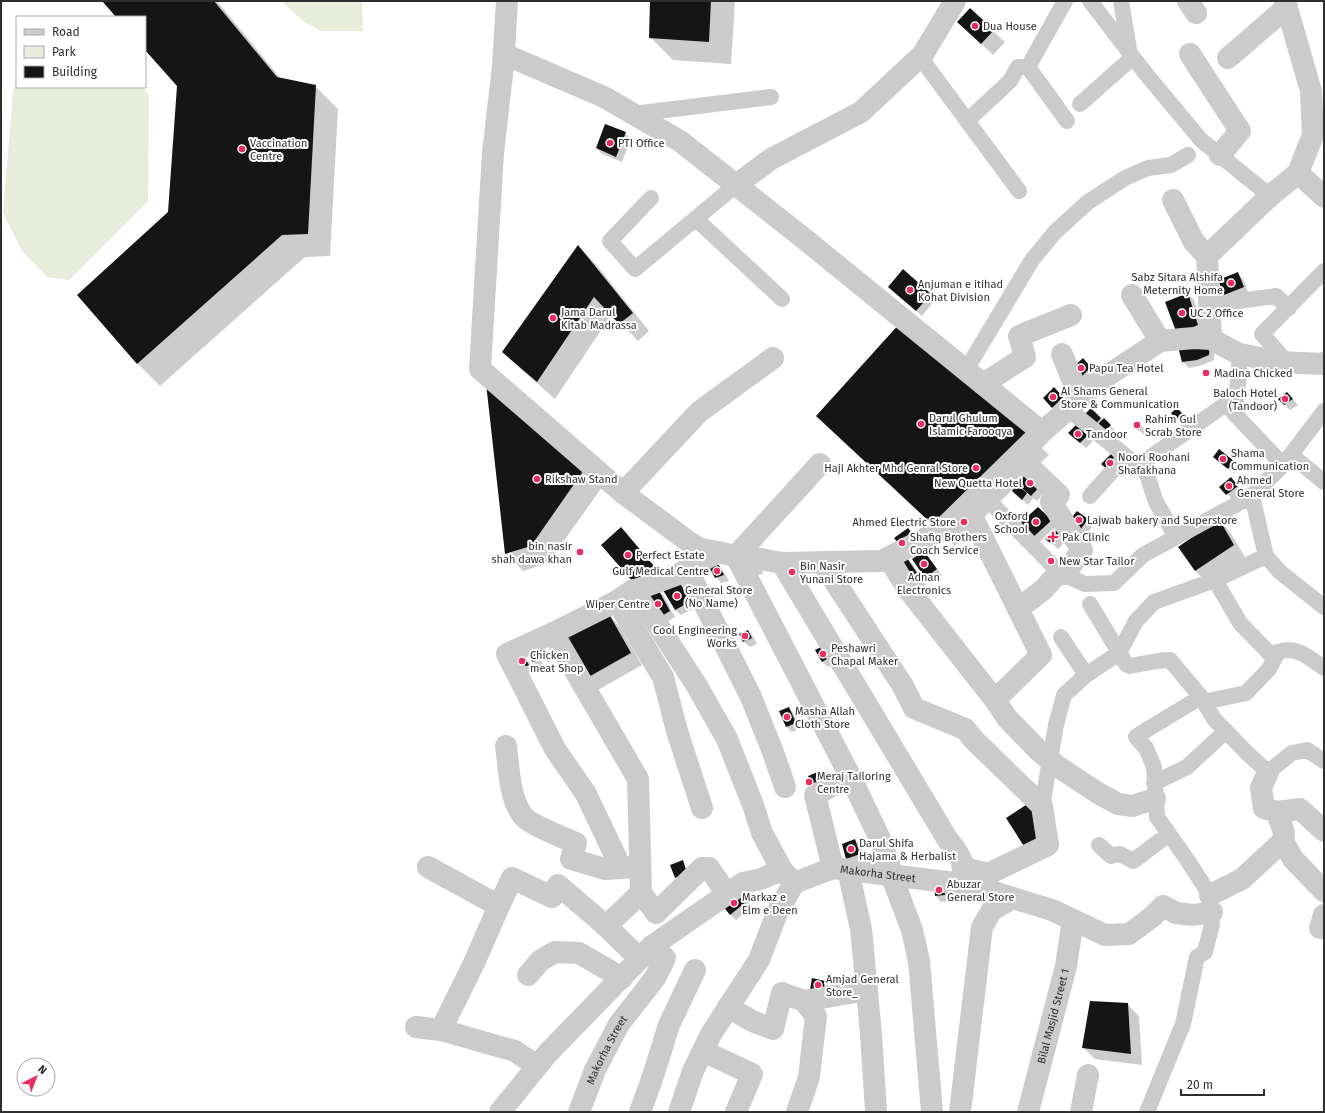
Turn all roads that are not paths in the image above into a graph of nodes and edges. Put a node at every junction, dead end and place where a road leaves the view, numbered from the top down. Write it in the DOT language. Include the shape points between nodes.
graph roads {
  1 [pos="507,1"];
  2 [pos="955,1"];
  3 [pos="1065,1"];
  4 [pos="1090,1"];
  5 [pos="1120,1"];
  6 [pos="1286,4"];
  7 [pos="504,54"];
  8 [pos="1190,54"];
  9 [pos="1131,55"];
  10 [pos="920,57"];
  11 [pos="1228,58"];
  12 [pos="1028,67"];
  13 [pos="771,97"];
  14 [pos="1080,104"];
  15 [pos="634,114"];
  16 [pos="967,120"];
  17 [pos="1066,121"];
  18 [pos="1188,155"];
  19 [pos="1220,155"];
  20 [pos="1298,173"];
  21 [pos="736,185"];
  22 [pos="1019,191"];
  23 [pos="1270,196"];
  24 [pos="1324,197"];
  25 [pos="651,198"];
  26 [pos="1174,200"];
  27 [pos="696,219"];
  28 [pos="1207,256"];
  29 [pos="1324,271"];
  30 [pos="1132,295"];
  31 [pos="782,299"];
  32 [pos="1210,305"];
  33 [pos="1289,308"];
  34 [pos="1071,315"];
  35 [pos="1211,339"];
  36 [pos="1160,341"];
  37 [pos="1062,354"];
  38 [pos="1240,354"];
  39 [pos="773,358"];
  40 [pos="1287,362"];
  41 [pos="1324,366"];
  42 [pos="966,370"];
  43 [pos="983,384"];
  44 [pos="1237,396"];
  45 [pos="1074,404"];
  46 [pos="1324,411"];
  47 [pos="1042,432"];
  48 [pos="1018,456"];
  49 [pos="1126,456"];
  50 [pos="1287,460"];
  51 [pos="1143,463"];
  52 [pos="820,464"];
  53 [pos="1324,482"];
  54 [pos="984,491"];
  55 [pos="623,492"];
  56 [pos="1090,496"];
  57 [pos="1252,496"];
  58 [pos="968,508"];
  59 [pos="1176,537"];
  60 [pos="727,554"];
  61 [pos="1266,556"];
  62 [pos="889,557"];
  63 [pos="822,562"];
  64 [pos="782,563"];
  65 [pos="687,569"];
  66 [pos="1062,572"];
  67 [pos="1215,580"];
  68 [pos="625,596"];
  69 [pos="1090,604"];
  70 [pos="1324,606"];
  71 [pos="1018,609"];
  72 [pos="553,633"];
  73 [pos="1061,637"];
  74 [pos="1119,652"];
  75 [pos="1278,652"];
  76 [pos="1324,668"];
  77 [pos="1086,675"];
  78 [pos="995,700"];
  79 [pos="1203,700"];
  80 [pos="1226,731"];
  81 [pos="506,746"];
  82 [pos="1051,761"];
  83 [pos="1324,761"];
  84 [pos="1268,772"];
  85 [pos="850,776"];
  86 [pos="785,787"];
  87 [pos="1155,791"];
  88 [pos="1042,806"];
  89 [pos="702,808"];
  90 [pos="1277,812"];
  91 [pos="1324,831"];
  92 [pos="1169,834"];
  93 [pos="1283,841"];
  94 [pos="1099,845"];
  95 [pos="428,867"];
  96 [pos="630,867"];
  97 [pos="840,869"];
  98 [pos="788,876"];
  99 [pos="892,876"];
  100 [pos="963,876"];
  101 [pos="1324,892"];
  102 [pos="640,893"];
  103 [pos="727,894"];
  104 [pos="1013,898"];
  105 [pos="1211,904"];
  106 [pos="499,906"];
  107 [pos="1324,915"];
  108 [pos="1073,920"];
  109 [pos="606,926"];
  110 [pos="1324,928"];
  111 [pos="646,952"];
  112 [pos="695,970"];
  113 [pos="528,975"];
  114 [pos="622,978"];
  115 [pos="867,990"];
  116 [pos="804,1001"];
  117 [pos="728,1007"];
  118 [pos="416,1027"];
  119 [pos="441,1030"];
  120 [pos="703,1051"];
  121 [pos="537,1066"];
  122 [pos="1088,1075"];
  123 [pos="500,1112"];
  124 [pos="579,1112"];
  125 [pos="640,1112"];
  126 [pos="679,1112"];
  127 [pos="736,1112"];
  128 [pos="797,1112"];
  129 [pos="876,1112"];
  130 [pos="932,1112"];
  131 [pos="960,1112"];
  132 [pos="1028,1112"];
  133 [pos="1081,1112"];
  134 [pos="1147,1112"];
  1 -- 7 [label="street"];
  2 -- 10 [label="street"];
  3 -- 12 [label="lane"];
  4 -- 9 [label="lane"];
  5 -- 9 [label="lane"];
  6 -- 11 [label="street"];
  6 -- 20 [label="street" via="1311,91 1313,134"];
  7 -- 15 [label="street" via="604,97"];
  7 -- 55 [label="street" via="493,153 480,370"];
  8 -- 19 [label="street" via="1240,131"];
  9 -- 14 [label="lane"];
  9 -- 19 [label="lane" via="1201,140"];
  10 -- 16 [label="lane"];
  10 -- 21 [label="street" via="861,112 771,159"];
  12 -- 16 [label="lane" via="1018,67 1010,81"];
  12 -- 17 [label="lane"];
  13 -- 15 [label="lane"];
  15 -- 21 [label="street" via="680,141"];
  16 -- 22 [label="lane"];
  18 -- 42 [label="lane" via="1171,165 1148,168 1125,178 1088,202 1056,232 1032,260"];
  19 -- 23 [label="lane"];
  20 -- 23 [label="street"];
  20 -- 24 [label="street"];
  21 -- 27 [label="lane"];
  21 -- 42 [label="street"];
  23 -- 28 [label="street"];
  25 -- 27 [label="lane" via="610,241 635,269"];
  26 -- 28 [label="street" via="1194,242"];
  27 -- 31 [label="lane"];
  28 -- 32 [label="street"];
  29 -- 33 [label="lane"];
  30 -- 36 [label="street"];
  32 -- 33 [label="lane" via="1276,296"];
  32 -- 35 [label="street"];
  33 -- 40 [label="lane" via="1262,334"];
  34 -- 43 [label="street" via="1019,336 1025,357"];
  35 -- 36 [label="street"];
  35 -- 38 [label="street"];
  36 -- 45 [label="street" via="1096,383"];
  37 -- 45 [label="street"];
  38 -- 40 [label="street"];
  38 -- 44 [label="lane"];
  39 -- 55 [label="street" via="699,412"];
  40 -- 41 [label="street"];
  42 -- 43 [label="street"];
  43 -- 47 [label="street"];
  44 -- 50 [label="lane" via="1233,412"];
  44 -- 51 [label="lane"];
  45 -- 47 [label="street"];
  45 -- 49 [label="lane"];
  46 -- 50 [label="lane"];
  47 -- 48 [label="street"];
  48 -- 54 [label="street"];
  48 -- 66 [label="street" via="1059,495 1051,502 1082,550"];
  49 -- 51 [label="lane" via="1138,466"];
  49 -- 56 [label="lane"];
  50 -- 53 [label="lane"];
  50 -- 57 [label="lane"];
  51 -- 59 [label="lane" via="1156,502"];
  52 -- 60 [label="street"];
  54 -- 58 [label="street"];
  54 -- 66 [label="lane" via="988,500"];
  55 -- 60 [label="street" via="698,548"];
  57 -- 59 [label="lane"];
  57 -- 61 [label="lane"];
  58 -- 62 [label="street" via="946,528"];
  58 -- 71 [label="street"];
  59 -- 66 [label="lane" via="1143,555 1114,583 1085,584"];
  60 -- 64 [label="street"];
  60 -- 65 [label="street"];
  60 -- 85 [label="street"];
  61 -- 67 [label="lane"];
  61 -- 70 [label="lane" via="1280,572"];
  62 -- 63 [label="street" via="882,560"];
  62 -- 78 [label="street" via="907,588"];
  63 -- 64 [label="street"];
  63 -- 88 [label="street" via="903,686 914,708 965,729"];
  64 -- 100 [label="street" via="946,837 962,859"];
  65 -- 68 [label="street"];
  65 -- 86 [label="street" via="751,697"];
  66 -- 71 [label="street"];
  67 -- 74 [label="lane" via="1154,602 1136,621"];
  67 -- 75 [label="lane" via="1240,623 1270,654"];
  68 -- 72 [label="street"];
  68 -- 89 [label="street" via="663,677"];
  68 -- 98 [label="street" via="655,621 727,739 762,833"];
  69 -- 74 [label="lane"];
  71 -- 78 [label="street" via="1041,655"];
  72 -- 96 [label="street" via="638,779"];
  72 -- 96 [label="street" via="507,654 555,749 586,794"];
  73 -- 77 [label="lane"];
  74 -- 77 [label="lane"];
  74 -- 79 [label="lane" via="1130,666 1170,660"];
  75 -- 76 [label="lane" via="1286,650 1302,653"];
  75 -- 79 [label="lane" via="1269,669 1246,693"];
  77 -- 82 [label="lane" via="1064,695 1056,725"];
  78 -- 82 [label="street" via="1007,718"];
  79 -- 80 [label="lane" via="1214,719"];
  79 -- 87 [label="lane" via="1136,737 1146,748 1154,767"];
  80 -- 84 [label="lane"];
  80 -- 87 [label="lane" via="1187,767"];
  81 -- 96 [label="street" via="515,802 524,818 576,843 571,859 605,869"];
  82 -- 87 [label="street" via="1118,804 1132,806"];
  82 -- 88 [label="lane"];
  83 -- 84 [label="lane" via="1307,750 1292,753"];
  84 -- 90 [label="street" via="1261,788 1264,808"];
  85 -- 97 [label="street" via="815,795"];
  85 -- 99 [label="street" via="880,839"];
  87 -- 92 [label="lane" via="1157,817"];
  88 -- 100 [label="street" via="1048,845 988,874"];
  90 -- 91 [label="street" via="1300,809"];
  90 -- 93 [label="street" via="1284,833"];
  92 -- 94 [label="lane" via="1133,861 1120,854 1111,856"];
  92 -- 105 [label="lane"];
  93 -- 101 [label="street" via="1293,860"];
  93 -- 105 [label="street"];
  95 -- 106 [label="street"];
  96 -- 102 [label="street"];
  97 -- 98 [label="street, Makorha Street"];
  97 -- 99 [label="street, Makorha Street"];
  97 -- 115 [label="street" via="861,929"];
  98 -- 103 [label="street, Makorha Street" via="743,883"];
  98 -- 117 [label="street" via="759,960"];
  99 -- 100 [label="street, Makorha Street"];
  99 -- 130 [label="street" via="912,930 919,961"];
  100 -- 104 [label="street, Makorha Street" via="971,885"];
  102 -- 103 [label="street" via="656,914 702,868 709,868"];
  102 -- 109 [label="street"];
  103 -- 111 [label="street, Makorha Street"];
  104 -- 108 [label="street, Makorha Street" via="1052,910"];
  104 -- 131 [label="street" via="992,910 982,927"];
  105 -- 108 [label="street, Makorha Street" via="1193,915 1176,913 1163,906 1129,934 1105,935"];
  105 -- 134 [label="lane" via="1212,924 1205,952 1197,957 1183,1024"];
  106 -- 109 [label="street" via="512,878 552,897 558,885"];
  106 -- 119 [label="street"];
  107 -- 110 [label="street" via="1320,928"];
  108 -- 132 [label="street, Bilal Masjid Street 1" via="1066,966"];
  109 -- 111 [label="street"];
  111 -- 114 [label="street"];
  111 -- 124 [label="street, Makorha Street" via="666,958 655,978 619,1024 595,1070"];
  112 -- 125 [label="street" via="669,1025"];
  113 -- 114 [label="street" via="540,961 555,952 579,952"];
  114 -- 121 [label="street"];
  115 -- 116 [label="street"];
  115 -- 129 [label="street"];
  116 -- 117 [label="street" via="782,993 773,1029 752,1021"];
  116 -- 128 [label="street" via="816,1016 809,1077"];
  117 -- 120 [label="street"];
  118 -- 119 [label="street"];
  119 -- 121 [label="street" via="515,1051"];
  120 -- 126 [label="street"];
  120 -- 127 [label="street" via="752,1074"];
  121 -- 123 [label="street"];
  122 -- 133 [label="street"];
}
